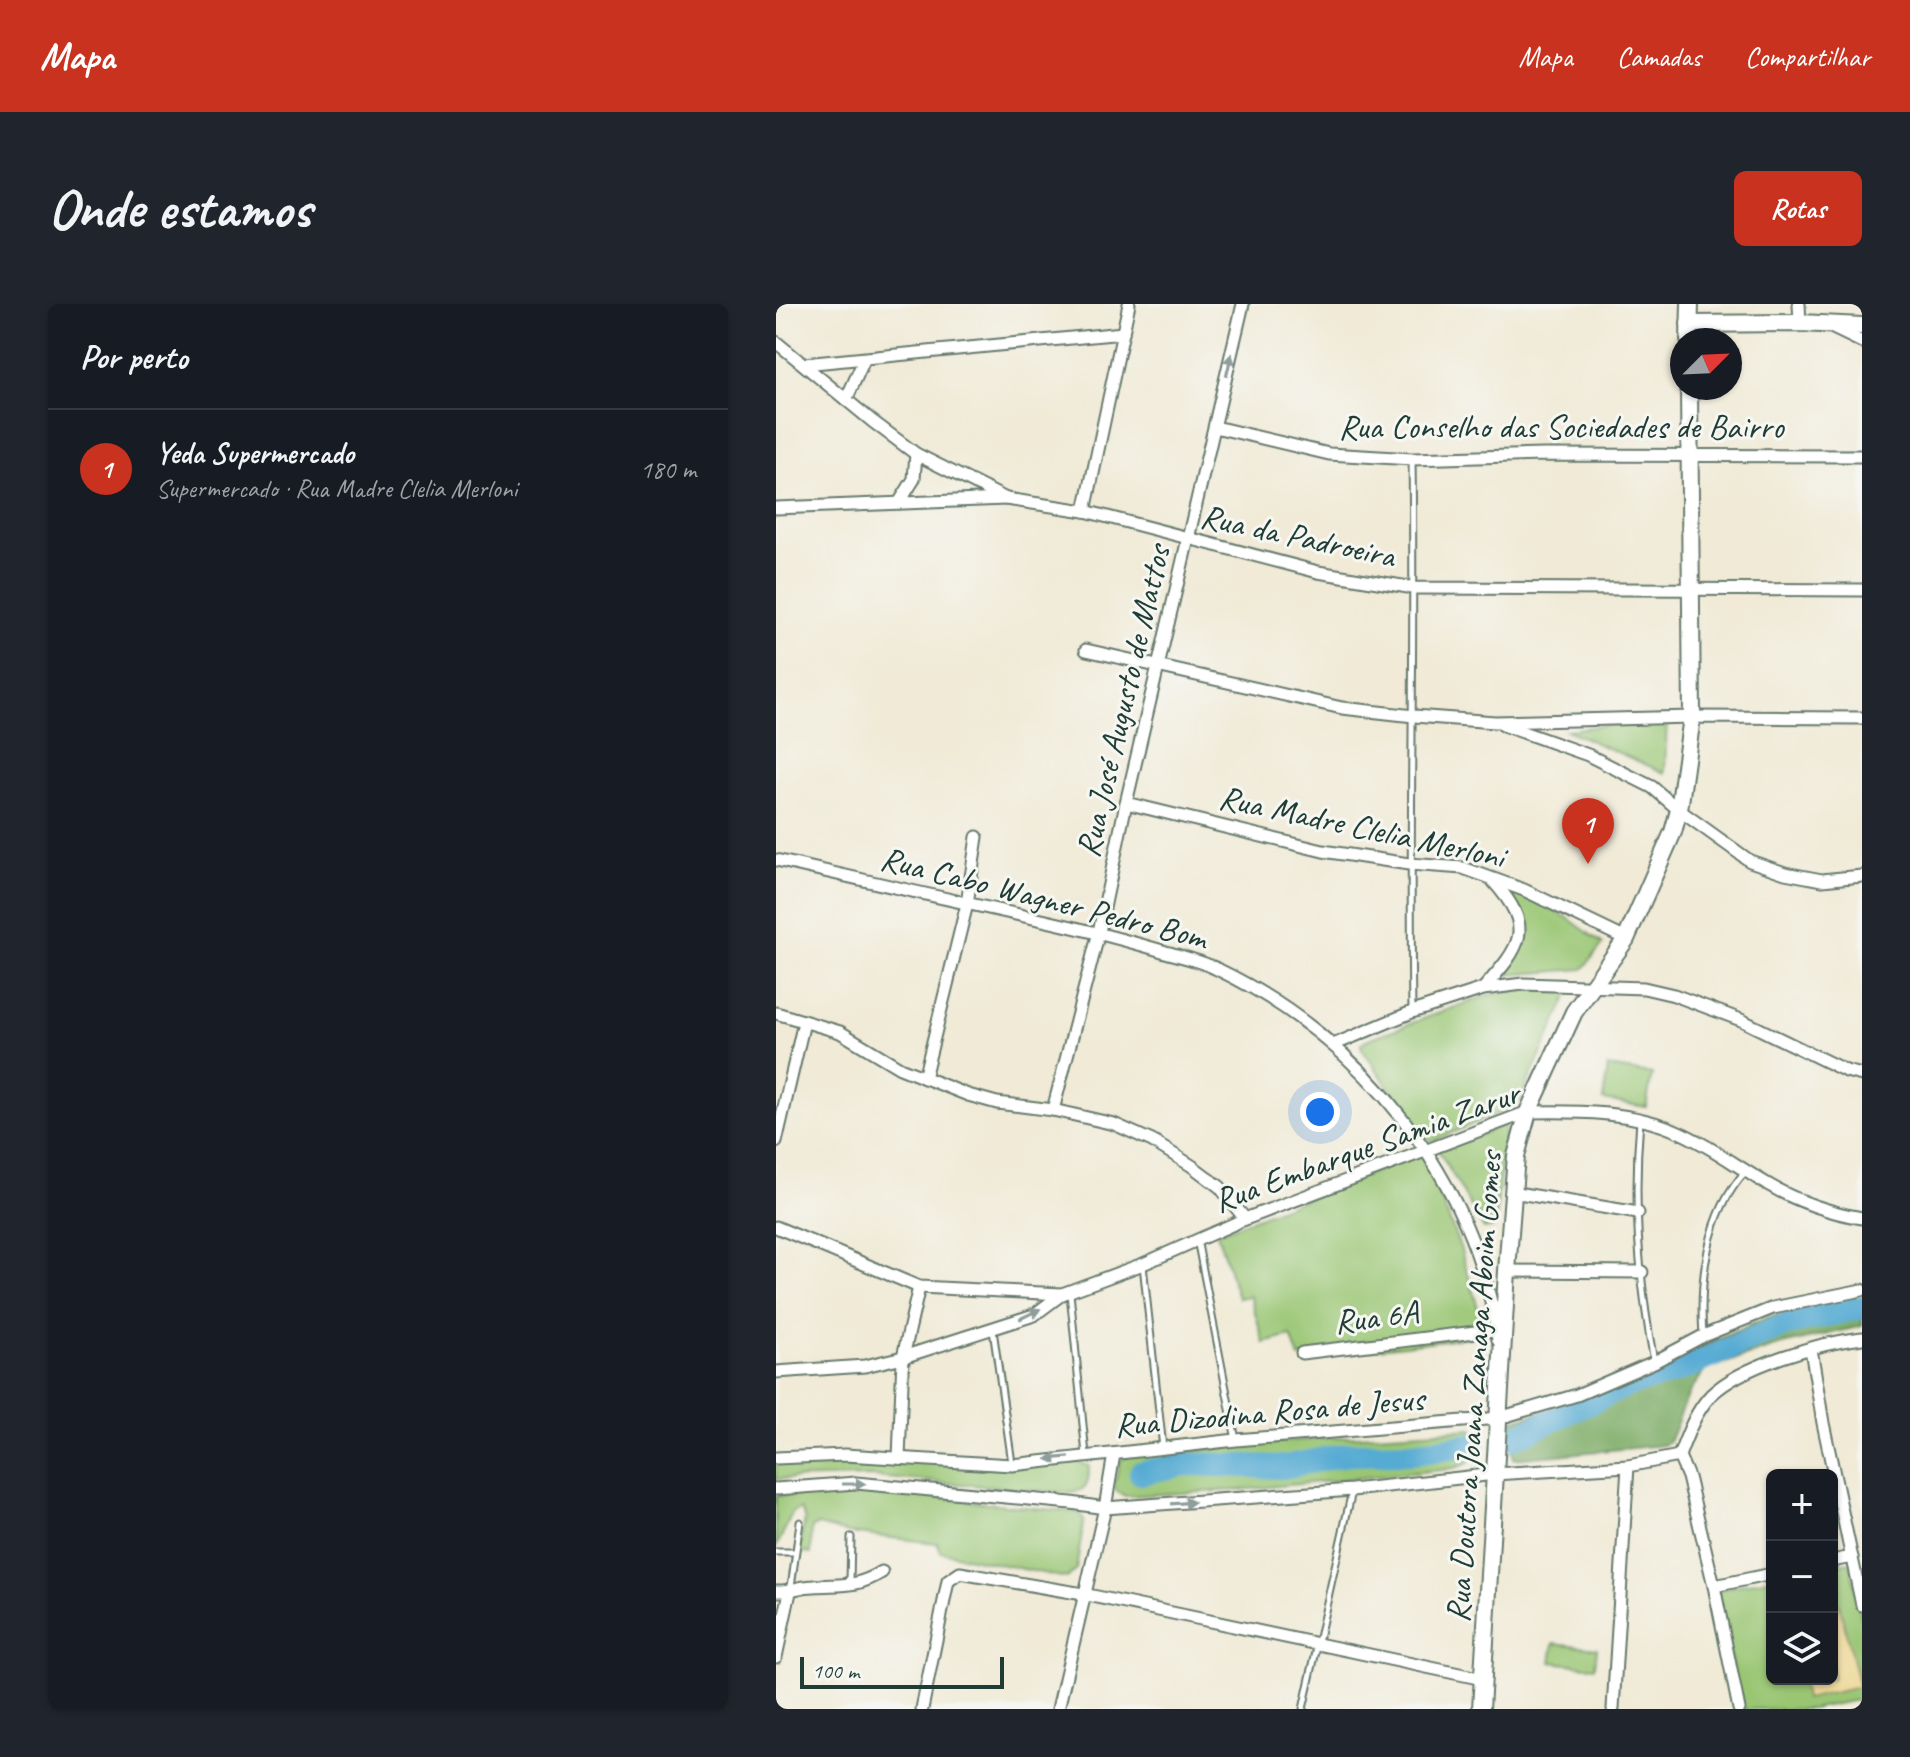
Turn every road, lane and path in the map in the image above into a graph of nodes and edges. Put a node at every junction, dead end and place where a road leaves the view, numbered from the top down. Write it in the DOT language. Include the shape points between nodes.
graph roads {
  1 [pos="1129,304"];
  2 [pos="1243,304"];
  3 [pos="1690,304"];
  4 [pos="1799,304"];
  5 [pos="1800,323"];
  6 [pos="1826,324"];
  7 [pos="1862,326"];
  8 [pos="1689,328"];
  9 [pos="1738,328"];
  10 [pos="1123,333"];
  11 [pos="1862,342"];
  12 [pos="778,346"];
  13 [pos="864,360"];
  14 [pos="804,364"];
  15 [pos="846,400"];
  16 [pos="1689,400"];
  17 [pos="1215,427"];
  18 [pos="916,454"];
  19 [pos="1862,456"];
  20 [pos="1689,457"];
  21 [pos="1412,459"];
  22 [pos="1006,499"];
  23 [pos="899,503"];
  24 [pos="776,508"];
  25 [pos="1085,511"];
  26 [pos="1187,539"];
  27 [pos="1414,588"];
  28 [pos="1690,590"];
  29 [pos="1862,590"];
  30 [pos="1086,650"];
  31 [pos="1158,667"];
  32 [pos="1414,716"];
  33 [pos="1692,717"];
  34 [pos="1862,718"];
  35 [pos="1495,722"];
  36 [pos="1126,803"];
  37 [pos="1679,810"];
  38 [pos="977,837"];
  39 [pos="776,860"];
  40 [pos="1409,864"];
  41 [pos="1862,876"];
  42 [pos="1490,877"];
  43 [pos="967,904"];
  44 [pos="1099,932"];
  45 [pos="1626,939"];
  46 [pos="1591,986"];
  47 [pos="1483,989"];
  48 [pos="1412,1012"];
  49 [pos="776,1013"];
  50 [pos="804,1022"];
  51 [pos="1333,1045"];
  52 [pos="1862,1075"];
  53 [pos="924,1078"];
  54 [pos="1053,1110"];
  55 [pos="1528,1112"];
  56 [pos="1640,1119"];
  57 [pos="776,1142"];
  58 [pos="1425,1150"];
  59 [pos="1747,1170"];
  60 [pos="1512,1192"];
  61 [pos="1638,1213"];
  62 [pos="1862,1218"];
  63 [pos="1245,1219"];
  64 [pos="776,1227"];
  65 [pos="1197,1238"];
  66 [pos="1143,1264"];
  67 [pos="1507,1271"];
  68 [pos="1642,1272"];
  69 [pos="919,1287"];
  70 [pos="1862,1290"];
  71 [pos="1066,1293"];
  72 [pos="993,1329"];
  73 [pos="1500,1329"];
  74 [pos="1703,1336"];
  75 [pos="1862,1338"];
  76 [pos="1811,1349"];
  77 [pos="1302,1353"];
  78 [pos="903,1357"];
  79 [pos="1654,1362"];
  80 [pos="776,1372"];
  81 [pos="1499,1418"];
  82 [pos="1236,1440"];
  83 [pos="1163,1448"];
  84 [pos="1114,1454"];
  85 [pos="1087,1456"];
  86 [pos="1679,1456"];
  87 [pos="776,1458"];
  88 [pos="899,1458"];
  89 [pos="1012,1465"];
  90 [pos="1628,1466"];
  91 [pos="1495,1474"];
  92 [pos="776,1489"];
  93 [pos="1352,1490"];
  94 [pos="1105,1508"];
  95 [pos="800,1522"];
  96 [pos="851,1537"];
  97 [pos="776,1552"];
  98 [pos="795,1552"];
  99 [pos="1852,1557"];
  100 [pos="1838,1560"];
  101 [pos="882,1572"];
  102 [pos="1766,1575"];
  103 [pos="1714,1586"];
  104 [pos="850,1587"];
  105 [pos="776,1591"];
  106 [pos="790,1592"];
  107 [pos="1083,1594"];
  108 [pos="1862,1605"];
  109 [pos="1318,1642"];
  110 [pos="776,1657"];
  111 [pos="1483,1679"];
  112 [pos="922,1709"];
  113 [pos="1058,1709"];
  114 [pos="1303,1709"];
  115 [pos="1481,1709"];
  116 [pos="1613,1709"];
  117 [pos="1739,1709"];
  1 -- 10 [label="street"];
  17 -- 2 [label="street, Rua José Augusto de Mattos, one-way"];
  3 -- 8 [label="street"];
  4 -- 5 [label="street"];
  5 -- 6 [label="street"];
  5 -- 9 [label="street"];
  6 -- 7 [label="street"];
  6 -- 11 [label="street"];
  10 -- 13 [label="street"];
  10 -- 25 [label="street"];
  12 -- 14 [label="street, Rua da Padroeira"];
  13 -- 14 [label="street"];
  13 -- 15 [label="street"];
  14 -- 15 [label="street, Rua da Padroeira"];
  15 -- 18 [label="street, Rua da Padroeira"];
  16 -- 20 [label="street, Rua Doutora Joana Zanaga Aboim Gomes"];
  17 -- 21 [label="street, Rua Conselho das Sociedades de Bairro" via="1329,454"];
  17 -- 26 [label="street, Rua José Augusto de Mattos"];
  18 -- 22 [label="street, Rua da Padroeira"];
  18 -- 23 [label="street" via="914,479"];
  19 -- 20 [label="street, Rua Conselho das Sociedades de Bairro"];
  20 -- 21 [label="street, Rua Conselho das Sociedades de Bairro"];
  20 -- 28 [label="street, Rua Doutora Joana Zanaga Aboim Gomes"];
  21 -- 27 [label="lane"];
  22 -- 23 [label="street"];
  22 -- 25 [label="street, Rua da Padroeira"];
  23 -- 24 [label="street"];
  25 -- 26 [label="street, Rua da Padroeira"];
  26 -- 27 [label="street, Rua da Padroeira" via="1318,572"];
  26 -- 31 [label="street, Rua José Augusto de Mattos"];
  27 -- 28 [label="street, Rua da Padroeira"];
  27 -- 32 [label="lane"];
  28 -- 29 [label="street, Rua da Padroeira"];
  28 -- 33 [label="street, Rua Doutora Joana Zanaga Aboim Gomes"];
  30 -- 31 [label="street"];
  31 -- 32 [label="street" via="1342,708"];
  31 -- 36 [label="street, Rua José Augusto de Mattos"];
  32 -- 35 [label="street"];
  32 -- 40 [label="lane"];
  33 -- 34 [label="street"];
  33 -- 35 [label="street"];
  33 -- 37 [label="street, Rua Doutora Joana Zanaga Aboim Gomes"];
  35 -- 37 [label="street" via="1620,770"];
  36 -- 40 [label="street, Rua Madre Clelia Merloni" via="1323,851"];
  36 -- 44 [label="street, Rua José Augusto de Mattos"];
  37 -- 41 [label="street" via="1750,861 1822,880"];
  37 -- 45 [label="street, Rua Doutora Joana Zanaga Aboim Gomes"];
  38 -- 43 [label="street"];
  39 -- 43 [label="street, Rua Cabo Wagner Pedro Bom"];
  40 -- 42 [label="street, Rua Madre Clelia Merloni" via="1463,868"];
  40 -- 48 [label="lane"];
  42 -- 45 [label="street, Rua Madre Clelia Merloni"];
  42 -- 47 [label="street" via="1519,918 1519,938 1511,957"];
  43 -- 44 [label="street, Rua Cabo Wagner Pedro Bom"];
  43 -- 53 [label="street"];
  44 -- 51 [label="street, Rua Cabo Wagner Pedro Bom" via="1215,968 1305,1021"];
  44 -- 54 [label="street, Rua José Augusto de Mattos"];
  45 -- 46 [label="street, Rua Doutora Joana Zanaga Aboim Gomes"];
  46 -- 47 [label="street"];
  46 -- 52 [label="street" via="1674,995"];
  46 -- 55 [label="street, Rua Doutora Joana Zanaga Aboim Gomes"];
  47 -- 48 [label="street"];
  48 -- 51 [label="street"];
  49 -- 50 [label="street"];
  50 -- 53 [label="street" via="840,1032"];
  50 -- 57 [label="street"];
  51 -- 58 [label="street, Rua Cabo Wagner Pedro Bom" via="1366,1075"];
  53 -- 54 [label="street" via="997,1103"];
  54 -- 63 [label="street" via="1114,1124 1152,1141 1220,1187"];
  55 -- 56 [label="street, Rua Embarque Samia Zarur"];
  55 -- 58 [label="street, Rua Embarque Samia Zarur"];
  55 -- 60 [label="street, Rua Doutora Joana Zanaga Aboim Gomes"];
  56 -- 59 [label="street, Rua Embarque Samia Zarur" via="1680,1132"];
  56 -- 61 [label="lane"];
  58 -- 63 [label="street, Rua Embarque Samia Zarur"];
  58 -- 73 [label="street, Rua Cabo Wagner Pedro Bom" via="1458,1208"];
  59 -- 62 [label="street, Rua Embarque Samia Zarur" via="1796,1199"];
  59 -- 74 [label="lane" via="1734,1183 1712,1232 1704,1273"];
  60 -- 61 [label="street"];
  60 -- 67 [label="street, Rua Doutora Joana Zanaga Aboim Gomes"];
  61 -- 68 [label="lane"];
  63 -- 65 [label="street, Rua Embarque Samia Zarur"];
  64 -- 69 [label="street"];
  65 -- 66 [label="street, Rua Embarque Samia Zarur"];
  65 -- 82 [label="lane"];
  66 -- 71 [label="street, Rua Embarque Samia Zarur"];
  66 -- 83 [label="lane"];
  67 -- 68 [label="street"];
  67 -- 73 [label="street, Rua Doutora Joana Zanaga Aboim Gomes"];
  68 -- 79 [label="lane"];
  69 -- 71 [label="street"];
  69 -- 78 [label="street"];
  70 -- 74 [label="street, Rua Dizodina Rosa de Jesus" via="1773,1308"];
  72 -- 71 [label="street, one-way" via="1034,1315"];
  71 -- 85 [label="lane"];
  72 -- 78 [label="street"];
  72 -- 89 [label="lane"];
  73 -- 77 [label="street, Rua 6A"];
  73 -- 81 [label="street, Rua Doutora Joana Zanaga Aboim Gomes"];
  74 -- 79 [label="street, Rua Dizodina Rosa de Jesus"];
  75 -- 76 [label="street"];
  76 -- 86 [label="street" via="1766,1363 1711,1396"];
  76 -- 99 [label="street"];
  78 -- 80 [label="street" via="865,1366"];
  78 -- 88 [label="street"];
  79 -- 81 [label="street, Rua Dizodina Rosa de Jesus" via="1577,1395"];
  81 -- 82 [label="street, Rua Dizodina Rosa de Jesus"];
  81 -- 91 [label="street, Rua Doutora Joana Zanaga Aboim Gomes"];
  82 -- 83 [label="street, Rua Dizodina Rosa de Jesus"];
  83 -- 84 [label="street, Rua Dizodina Rosa de Jesus"];
  84 -- 85 [label="street, Rua Dizodina Rosa de Jesus"];
  84 -- 94 [label="street"];
  85 -- 89 [label="street, Rua Dizodina Rosa de Jesus, one-way"];
  86 -- 90 [label="street"];
  86 -- 103 [label="street"];
  87 -- 88 [label="street, Rua Dizodina Rosa de Jesus"];
  88 -- 89 [label="street, Rua Dizodina Rosa de Jesus"];
  90 -- 91 [label="street"];
  90 -- 116 [label="street"];
  91 -- 93 [label="street"];
  91 -- 111 [label="street, Rua Doutora Joana Zanaga Aboim Gomes"];
  92 -- 94 [label="street, one-way" via="856,1483"];
  94 -- 93 [label="street, one-way"];
  93 -- 109 [label="lane"];
  94 -- 107 [label="street"];
  95 -- 98 [label="lane"];
  96 -- 104 [label="lane"];
  97 -- 98 [label="lane"];
  98 -- 106 [label="lane"];
  99 -- 100 [label="street"];
  99 -- 108 [label="street"];
  101 -- 104 [label="street"];
  102 -- 103 [label="street"];
  103 -- 117 [label="street"];
  104 -- 106 [label="street" via="811,1586"];
  105 -- 106 [label="street"];
  106 -- 110 [label="street"];
  107 -- 109 [label="street"];
  107 -- 112 [label="street" via="960,1573 948,1581"];
  107 -- 113 [label="street"];
  109 -- 111 [label="street"];
  109 -- 114 [label="lane"];
  111 -- 115 [label="street, Rua Doutora Joana Zanaga Aboim Gomes"];
}
